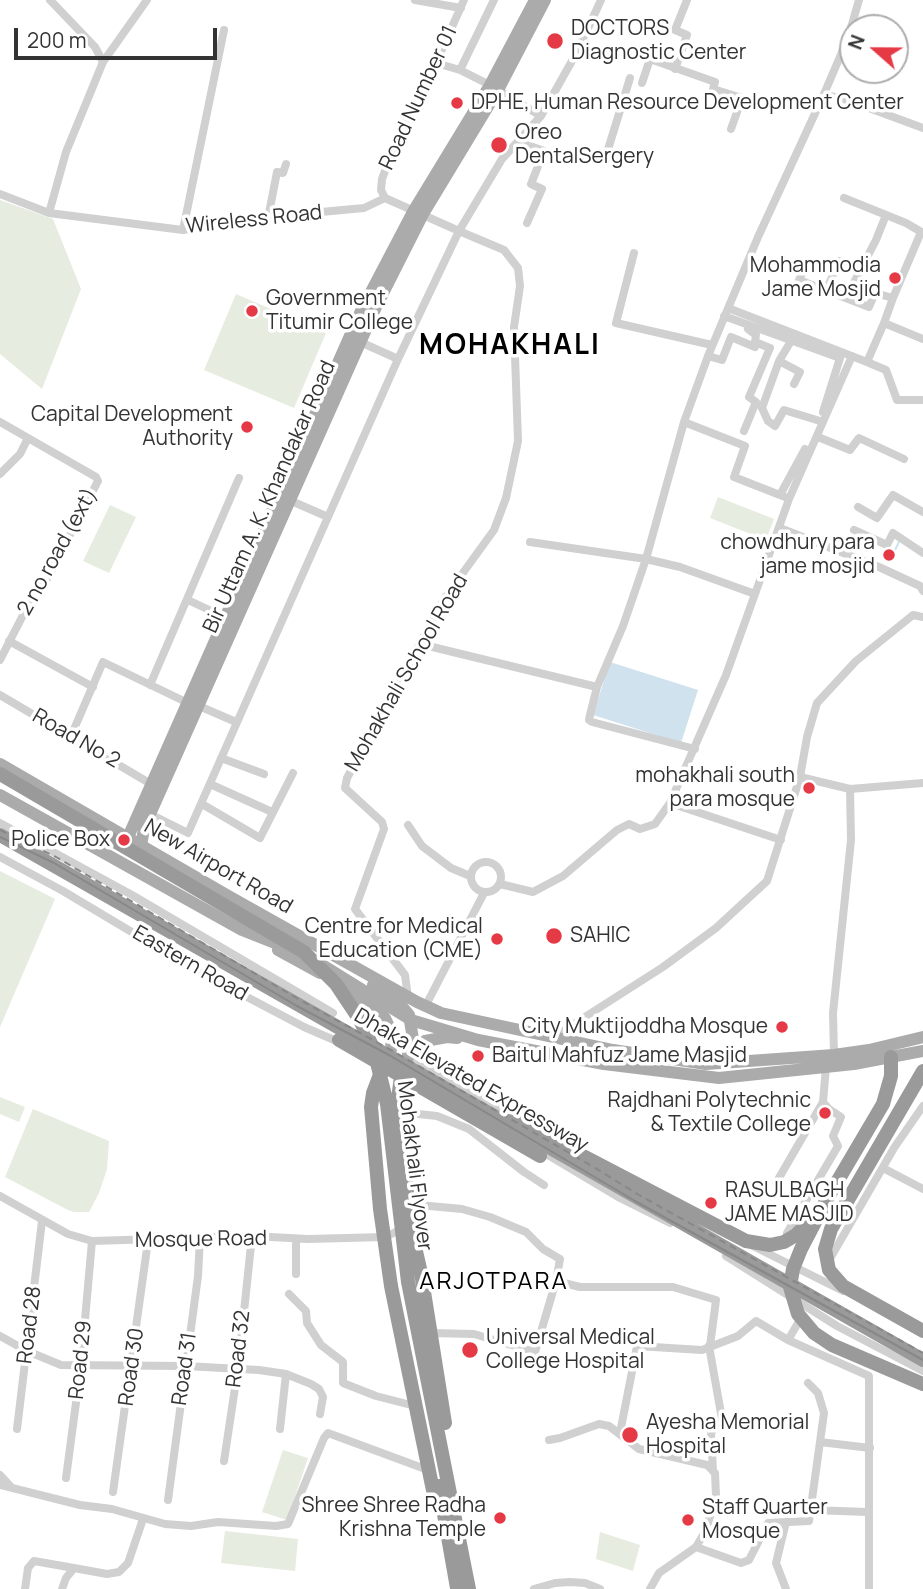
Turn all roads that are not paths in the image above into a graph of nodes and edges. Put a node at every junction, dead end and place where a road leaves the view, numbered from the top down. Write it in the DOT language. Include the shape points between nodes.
graph roads {
  1 [pos="50,0"];
  2 [pos="147,0"];
  3 [pos="415,0"];
  4 [pos="494,0"];
  5 [pos="535,0"];
  6 [pos="545,0"];
  7 [pos="601,0"];
  8 [pos="687,0"];
  9 [pos="859,0"];
  10 [pos="463,4"];
  11 [pos="224,30"];
  12 [pos="103,62"];
  13 [pos="436,63"];
  14 [pos="675,69"];
  15 [pos="460,70"];
  16 [pos="630,78"];
  17 [pos="642,83"];
  18 [pos="494,88"];
  19 [pos="824,94"];
  20 [pos="541,116"];
  21 [pos="923,128"];
  22 [pos="731,129"];
  23 [pos="519,142"];
  24 [pos="619,160"];
  25 [pos="286,164"];
  26 [pos="0,194"];
  27 [pos="385,198"];
  28 [pos="844,198"];
  29 [pos="418,212"];
  30 [pos="49,213"];
  31 [pos="886,215"];
  32 [pos="268,218"];
  33 [pos="527,223"];
  34 [pos="183,230"];
  35 [pos="459,231"];
  36 [pos="922,232"];
  37 [pos="919,248"];
  38 [pos="634,253"];
  39 [pos="808,261"];
  40 [pos="839,261"];
  41 [pos="826,291"];
  42 [pos="846,298"];
  43 [pos="893,299"];
  44 [pos="726,312"];
  45 [pos="884,323"];
  46 [pos="745,328"];
  47 [pos="923,339"];
  48 [pos="354,340"];
  49 [pos="791,341"];
  50 [pos="756,343"];
  51 [pos="712,345"];
  52 [pos="708,356"];
  53 [pos="852,356"];
  54 [pos="398,359"];
  55 [pos="779,360"];
  56 [pos="867,362"];
  57 [pos="794,384"];
  58 [pos="923,400"];
  59 [pos="820,421"];
  60 [pos="0,422"];
  61 [pos="684,422"];
  62 [pos="744,431"];
  63 [pos="818,437"];
  64 [pos="28,438"];
  65 [pos="904,459"];
  66 [pos="0,474"];
  67 [pos="239,478"];
  68 [pos="785,497"];
  69 [pos="289,500"];
  70 [pos="858,507"];
  71 [pos="923,512"];
  72 [pos="328,517"];
  73 [pos="780,528"];
  74 [pos="854,530"];
  75 [pos="530,542"];
  76 [pos="923,553"];
  77 [pos="646,559"];
  78 [pos="923,591"];
  79 [pos="755,594"];
  80 [pos="188,600"];
  81 [pos="923,617"];
  82 [pos="226,618"];
  83 [pos="9,641"];
  84 [pos="420,644"];
  85 [pos="0,660"];
  86 [pos="150,685"];
  87 [pos="93,687"];
  88 [pos="597,687"];
  89 [pos="0,695"];
  90 [pos="193,704"];
  91 [pos="236,722"];
  92 [pos="71,736"];
  93 [pos="695,749"];
  94 [pos="221,758"];
  95 [pos="0,764"];
  96 [pos="0,774"];
  97 [pos="264,774"];
  98 [pos="293,774"];
  99 [pos="800,777"];
  100 [pos="923,783"];
  101 [pos="0,784"];
  102 [pos="152,784"];
  103 [pos="210,784"];
  104 [pos="850,789"];
  105 [pos="0,795"];
  106 [pos="670,803"];
  107 [pos="202,804"];
  108 [pos="272,812"];
  109 [pos="150,814"];
  110 [pos="0,823"];
  111 [pos="408,825"];
  112 [pos="0,835"];
  113 [pos="127,837"];
  114 [pos="781,840"];
  115 [pos="141,845"];
  116 [pos="0,847"];
  117 [pos="0,858"];
  118 [pos="120,861"];
  119 [pos="138,872"];
  120 [pos="470,876"];
  121 [pos="500,884"];
  122 [pos="484,893"];
  123 [pos="242,930"];
  124 [pos="303,938"];
  125 [pos="417,1002"];
  126 [pos="333,1013"];
  127 [pos="411,1020"];
  128 [pos="923,1037"];
  129 [pos="552,1038"];
  130 [pos="478,1040"];
  131 [pos="923,1051"];
  132 [pos="834,1055"];
  133 [pos="388,1056"];
  134 [pos="891,1057"];
  135 [pos="406,1061"];
  136 [pos="827,1067"];
  137 [pos="923,1071"];
  138 [pos="464,1100"];
  139 [pos="823,1102"];
  140 [pos="923,1106"];
  141 [pos="399,1112"];
  142 [pos="883,1168"];
  143 [pos="776,1183"];
  144 [pos="544,1185"];
  145 [pos="923,1189"];
  146 [pos="0,1196"];
  147 [pos="827,1199"];
  148 [pos="408,1204"];
  149 [pos="42,1220"];
  150 [pos="410,1225"];
  151 [pos="787,1233"];
  152 [pos="252,1236"];
  153 [pos="384,1237"];
  154 [pos="200,1238"];
  155 [pos="296,1239"];
  156 [pos="92,1241"];
  157 [pos="148,1241"];
  158 [pos="296,1275"];
  159 [pos="819,1279"];
  160 [pos="556,1281"];
  161 [pos="289,1294"];
  162 [pos="801,1318"];
  163 [pos="923,1333"];
  164 [pos="430,1334"];
  165 [pos="0,1335"];
  166 [pos="788,1340"];
  167 [pos="710,1346"];
  168 [pos="27,1351"];
  169 [pos="923,1360"];
  170 [pos="81,1366"];
  171 [pos="185,1366"];
  172 [pos="132,1367"];
  173 [pos="238,1368"];
  174 [pos="923,1371"];
  175 [pos="286,1374"];
  176 [pos="808,1383"];
  177 [pos="923,1384"];
  178 [pos="415,1406"];
  179 [pos="320,1414"];
  180 [pos="17,1429"];
  181 [pos="280,1429"];
  182 [pos="620,1433"];
  183 [pos="549,1440"];
  184 [pos="820,1442"];
  185 [pos="870,1448"];
  186 [pos="224,1461"];
  187 [pos="428,1470"];
  188 [pos="713,1471"];
  189 [pos="0,1475"];
  190 [pos="66,1478"];
  191 [pos="0,1485"];
  192 [pos="13,1489"];
  193 [pos="113,1492"];
  194 [pos="167,1500"];
  195 [pos="810,1510"];
  196 [pos="868,1512"];
  197 [pos="143,1519"];
  198 [pos="786,1522"];
  199 [pos="696,1547"];
  200 [pos="74,1568"];
  201 [pos="25,1589"];
  202 [pos="62,1589"];
  203 [pos="457,1589"];
  204 [pos="469,1589"];
  205 [pos="534,1589"];
  206 [pos="600,1589"];
  207 [pos="650,1589"];
  208 [pos="786,1589"];
  209 [pos="869,1589"];
  1 -- 12 [label="street" via="95,47"];
  2 -- 12 [label="street"];
  3 -- 10 [label="street"];
  4 -- 15 [label="street"];
  5 -- 18 [label="main road, Bir Uttam A. K. Khandakar Road"];
  6 -- 18 [label="main road, Bir Uttam A. K. Khandakar Road"];
  7 -- 20 [label="street"];
  8 -- 14 [label="street" via="675,30 687,35"];
  9 -- 19 [label="street"];
  10 -- 13 [label="street, Road Number 01"];
  11 -- 34 [label="street"];
  12 -- 30 [label="street" via="66,152"];
  13 -- 15 [label="street"];
  13 -- 27 [label="street, Road Number 01" via="420,88 388,163 382,179"];
  14 -- 17 [label="street" via="650,59"];
  14 -- 22 [label="street" via="715,82 713,89 742,98"];
  15 -- 18 [label="street"];
  16 -- 24 [label="street" via="606,156"];
  18 -- 20 [label="street"];
  18 -- 29 [label="main road, Bir Uttam A. K. Khandakar Road"];
  19 -- 21 [label="street"];
  19 -- 44 [label="street"];
  20 -- 23 [label="street"];
  23 -- 33 [label="street" via="544,150 531,184 542,189"];
  23 -- 35 [label="street" via="502,159"];
  25 -- 32 [label="street" via="283,173 277,173"];
  26 -- 30 [label="street, Wireless Road"];
  27 -- 29 [label="street"];
  27 -- 32 [label="street, Wireless Road" via="364,208"];
  28 -- 31 [label="street"];
  29 -- 35 [label="street, Mohakhali School Road"];
  29 -- 48 [label="main road, Bir Uttam A. K. Khandakar Road"];
  30 -- 34 [label="street, Wireless Road"];
  31 -- 36 [label="street"];
  31 -- 42 [label="street"];
  32 -- 34 [label="street, Wireless Road"];
  35 -- 54 [label="street"];
  35 -- 84 [label="street, Mohakhali School Road" via="504,250 518,268 514,327 518,441 494,530 444,599"];
  36 -- 37 [label="street"];
  37 -- 43 [label="street"];
  38 -- 51 [label="street" via="616,323"];
  39 -- 41 [label="street" via="799,280"];
  40 -- 41 [label="street"];
  41 -- 42 [label="street"];
  42 -- 43 [label="street" via="869,307 875,293"];
  43 -- 45 [label="street"];
  44 -- 49 [label="street"];
  44 -- 51 [label="street"];
  44 -- 53 [label="street"];
  45 -- 47 [label="street"];
  45 -- 56 [label="street"];
  46 -- 50 [label="street" via="753,331"];
  48 -- 54 [label="street"];
  48 -- 69 [label="main road, Bir Uttam A. K. Khandakar Road"];
  48 -- 82 [label="main road, Bir Uttam A. K. Khandakar Road"];
  49 -- 55 [label="street"];
  49 -- 59 [label="street" via="840,358"];
  50 -- 52 [label="street" via="755,347 731,337 722,360"];
  50 -- 62 [label="street" via="770,348 750,397 756,402"];
  51 -- 52 [label="street"];
  52 -- 61 [label="street"];
  53 -- 56 [label="street"];
  53 -- 63 [label="street"];
  54 -- 72 [label="street"];
  55 -- 57 [label="street" via="800,372"];
  55 -- 59 [label="street" via="762,408 768,421 775,426 784,411"];
  56 -- 58 [label="street" via="886,370 897,400"];
  59 -- 68 [label="street"];
  60 -- 64 [label="street"];
  61 -- 68 [label="street" via="745,446 734,477"];
  61 -- 77 [label="street"];
  63 -- 65 [label="street" via="850,450 859,438"];
  63 -- 68 [label="street"];
  64 -- 66 [label="street" via="20,454"];
  64 -- 83 [label="street, 2 no road (ext)" via="98,481"];
  67 -- 80 [label="street"];
  68 -- 73 [label="street"];
  69 -- 72 [label="street"];
  69 -- 90 [label="main road, Bir Uttam A. K. Khandakar Road"];
  70 -- 71 [label="street" via="877,518 893,495"];
  72 -- 91 [label="street"];
  73 -- 78 [label="street" via="879,567"];
  73 -- 79 [label="street"];
  74 -- 76 [label="street" via="887,545 893,533"];
  75 -- 77 [label="street"];
  77 -- 79 [label="street"];
  77 -- 88 [label="street"];
  79 -- 93 [label="street"];
  80 -- 82 [label="street"];
  80 -- 86 [label="street"];
  81 -- 99 [label="street" via="913,615 856,661 817,703"];
  82 -- 90 [label="main road, Bir Uttam A. K. Khandakar Road"];
  83 -- 85 [label="street, 2 no road (ext)"];
  83 -- 87 [label="street"];
  84 -- 88 [label="street"];
  84 -- 125 [label="street, Mohakhali School Road" via="345,788 384,829 355,909 405,975"];
  86 -- 87 [label="street" via="103,662"];
  86 -- 90 [label="street"];
  87 -- 92 [label="street"];
  88 -- 93 [label="street" via="589,720"];
  89 -- 92 [label="street, Road No 2"];
  90 -- 91 [label="street"];
  90 -- 102 [label="main road, Bir Uttam A. K. Khandakar Road"];
  90 -- 109 [label="main road, Bir Uttam A. K. Khandakar Road"];
  91 -- 94 [label="street"];
  92 -- 102 [label="street, Road No 2"];
  93 -- 106 [label="street"];
  94 -- 97 [label="street"];
  94 -- 103 [label="street"];
  95 -- 113 [label="main road, New Airport Road"];
  96 -- 204 [label="highway, Mohakhali Flyover" via="304,952 336,984 360,1020 374,1050 385,1093 408,1282"];
  98 -- 108 [label="street"];
  99 -- 104 [label="street"];
  99 -- 114 [label="street"];
  100 -- 104 [label="street"];
  101 -- 203 [label="highway, Mohakhali Flyover" via="284,950 321,980 350,1019 369,1061 378,1098 393,1241"];
  102 -- 113 [label="main road, Bir Uttam A. K. Khandakar Road"];
  103 -- 107 [label="street"];
  103 -- 108 [label="street"];
  104 -- 132 [label="street" via="851,839 833,1013"];
  105 -- 118 [label="main road"];
  106 -- 114 [label="street"];
  106 -- 121 [label="street" via="654,824 640,829 629,824 617,830 563,876 533,892"];
  107 -- 108 [label="street" via="260,838"];
  107 -- 109 [label="street" via="188,833"];
  109 -- 115 [label="main road, Bir Uttam A. K. Khandakar Road"];
  110 -- 126 [label="street"];
  111 -- 120 [label="street" via="422,846 451,869"];
  112 -- 138 [label="highway, Dhaka Elevated Expressway"];
  113 -- 115 [label="main road, New Airport Road"];
  113 -- 118 [label="main road, Bir Uttam A. K. Khandakar Road"];
  114 -- 129 [label="street" via="767,881 716,928"];
  115 -- 119 [label="main road, Bir Uttam A. K. Khandakar Road"];
  115 -- 124 [label="main road, New Airport Road"];
  116 -- 174 [label="highway, Dhaka Elevated Expressway"];
  117 -- 133 [label="street, Eastern Road" via="304,1027"];
  118 -- 119 [label="main road"];
  119 -- 123 [label="main road"];
  120 -- 121 [label="street" via="483,862 494,863 500,871"];
  120 -- 122 [label="street" via="472,885"];
  121 -- 122 [label="street"];
  122 -- 125 [label="street"];
  123 -- 127 [label="main road" via="328,967"];
  123 -- 133 [label="main road" via="325,975 380,1013 392,1033"];
  124 -- 125 [label="main road, New Airport Road"];
  124 -- 127 [label="main road" via="398,1002"];
  125 -- 129 [label="main road, New Airport Road" via="451,1016"];
  127 -- 130 [label="main road"];
  127 -- 135 [label="main road" via="413,1039"];
  128 -- 132 [label="main road, New Airport Road"];
  129 -- 132 [label="main road, New Airport Road" via="706,1064"];
  130 -- 135 [label="main road" via="433,1038"];
  130 -- 136 [label="main road" via="604,1064 719,1078"];
  131 -- 134 [label="main road"];
  133 -- 153 [label="highway" via="371,1107"];
  134 -- 136 [label="main road"];
  134 -- 147 [label="highway" via="883,1104"];
  135 -- 141 [label="highway" via="398,1085"];
  135 -- 159 [label="street"];
  135 -- 174 [label="street" via="620,1198 692,1235 837,1326"];
  136 -- 139 [label="street"];
  137 -- 163 [label="highway" via="831,1229 825,1249 833,1276 844,1286"];
  138 -- 147 [label="highway" via="520,1122 755,1244 776,1244 796,1235"];
  138 -- 169 [label="highway, Dhaka Elevated Expressway"];
  139 -- 143 [label="street"];
  139 -- 151 [label="street" via="841,1117 833,1136 838,1146"];
  140 -- 142 [label="street"];
  141 -- 144 [label="street" via="438,1116 469,1129"];
  141 -- 148 [label="highway"];
  142 -- 145 [label="street"];
  142 -- 159 [label="street"];
  146 -- 149 [label="street, Mosque Road"];
  147 -- 177 [label="highway" via="793,1269 790,1287 798,1314 832,1345"];
  148 -- 150 [label="highway"];
  148 -- 160 [label="street" via="462,1209 526,1232 560,1259"];
  149 -- 156 [label="street, Mosque Road"];
  149 -- 168 [label="street, Road 28"];
  150 -- 153 [label="street, Mosque Road"];
  150 -- 164 [label="highway"];
  152 -- 154 [label="street, Mosque Road"];
  152 -- 155 [label="street, Mosque Road"];
  152 -- 173 [label="street, Road 32"];
  153 -- 155 [label="street, Mosque Road"];
  153 -- 178 [label="highway"];
  154 -- 157 [label="street, Mosque Road"];
  154 -- 171 [label="street, Road 31"];
  155 -- 158 [label="street"];
  156 -- 157 [label="street, Mosque Road"];
  156 -- 170 [label="street, Road 29"];
  157 -- 172 [label="street, Road 30"];
  159 -- 163 [label="street"];
  160 -- 164 [label="street" via="535,1352 474,1334"];
  160 -- 167 [label="street" via="580,1287 673,1287 716,1300"];
  161 -- 178 [label="street" via="306,1311 307,1323 321,1345 343,1362 343,1383"];
  162 -- 166 [label="street"];
  164 -- 204 [label="highway"];
  165 -- 168 [label="street"];
  166 -- 167 [label="street" via="756,1321 738,1336"];
  166 -- 185 [label="street" via="869,1376"];
  167 -- 182 [label="street" via="702,1350 637,1346"];
  167 -- 188 [label="street" via="722,1419 711,1433"];
  168 -- 170 [label="street" via="55,1363"];
  168 -- 180 [label="street, Road 28"];
  170 -- 172 [label="street"];
  170 -- 190 [label="street, Road 29"];
  171 -- 172 [label="street"];
  171 -- 173 [label="street"];
  171 -- 194 [label="street, Road 31"];
  172 -- 193 [label="street, Road 30"];
  173 -- 175 [label="street"];
  173 -- 186 [label="street, Road 32"];
  175 -- 179 [label="street" via="319,1390 323,1397"];
  175 -- 181 [label="street"];
  176 -- 184 [label="street" via="818,1393 824,1413"];
  178 -- 187 [label="highway"];
  182 -- 183 [label="street" via="599,1424"];
  182 -- 188 [label="street" via="639,1449 707,1465"];
  184 -- 185 [label="street"];
  184 -- 195 [label="street"];
  185 -- 196 [label="street"];
  187 -- 197 [label="street" via="327,1433 288,1524 191,1526"];
  187 -- 203 [label="highway"];
  188 -- 199 [label="street" via="715,1505"];
  189 -- 192 [label="street"];
  191 -- 192 [label="street"];
  192 -- 197 [label="street"];
  195 -- 196 [label="street"];
  195 -- 198 [label="street" via="810,1521"];
  196 -- 209 [label="street"];
  197 -- 200 [label="street" via="128,1563 119,1573"];
  198 -- 199 [label="street" via="768,1523 749,1560 741,1563"];
  198 -- 208 [label="street" via="775,1563"];
  199 -- 207 [label="street" via="659,1573"];
  200 -- 201 [label="street" via="34,1561 27,1568"];
  200 -- 202 [label="street"];
  205 -- 206 [label="street" via="570,1582"];
}
